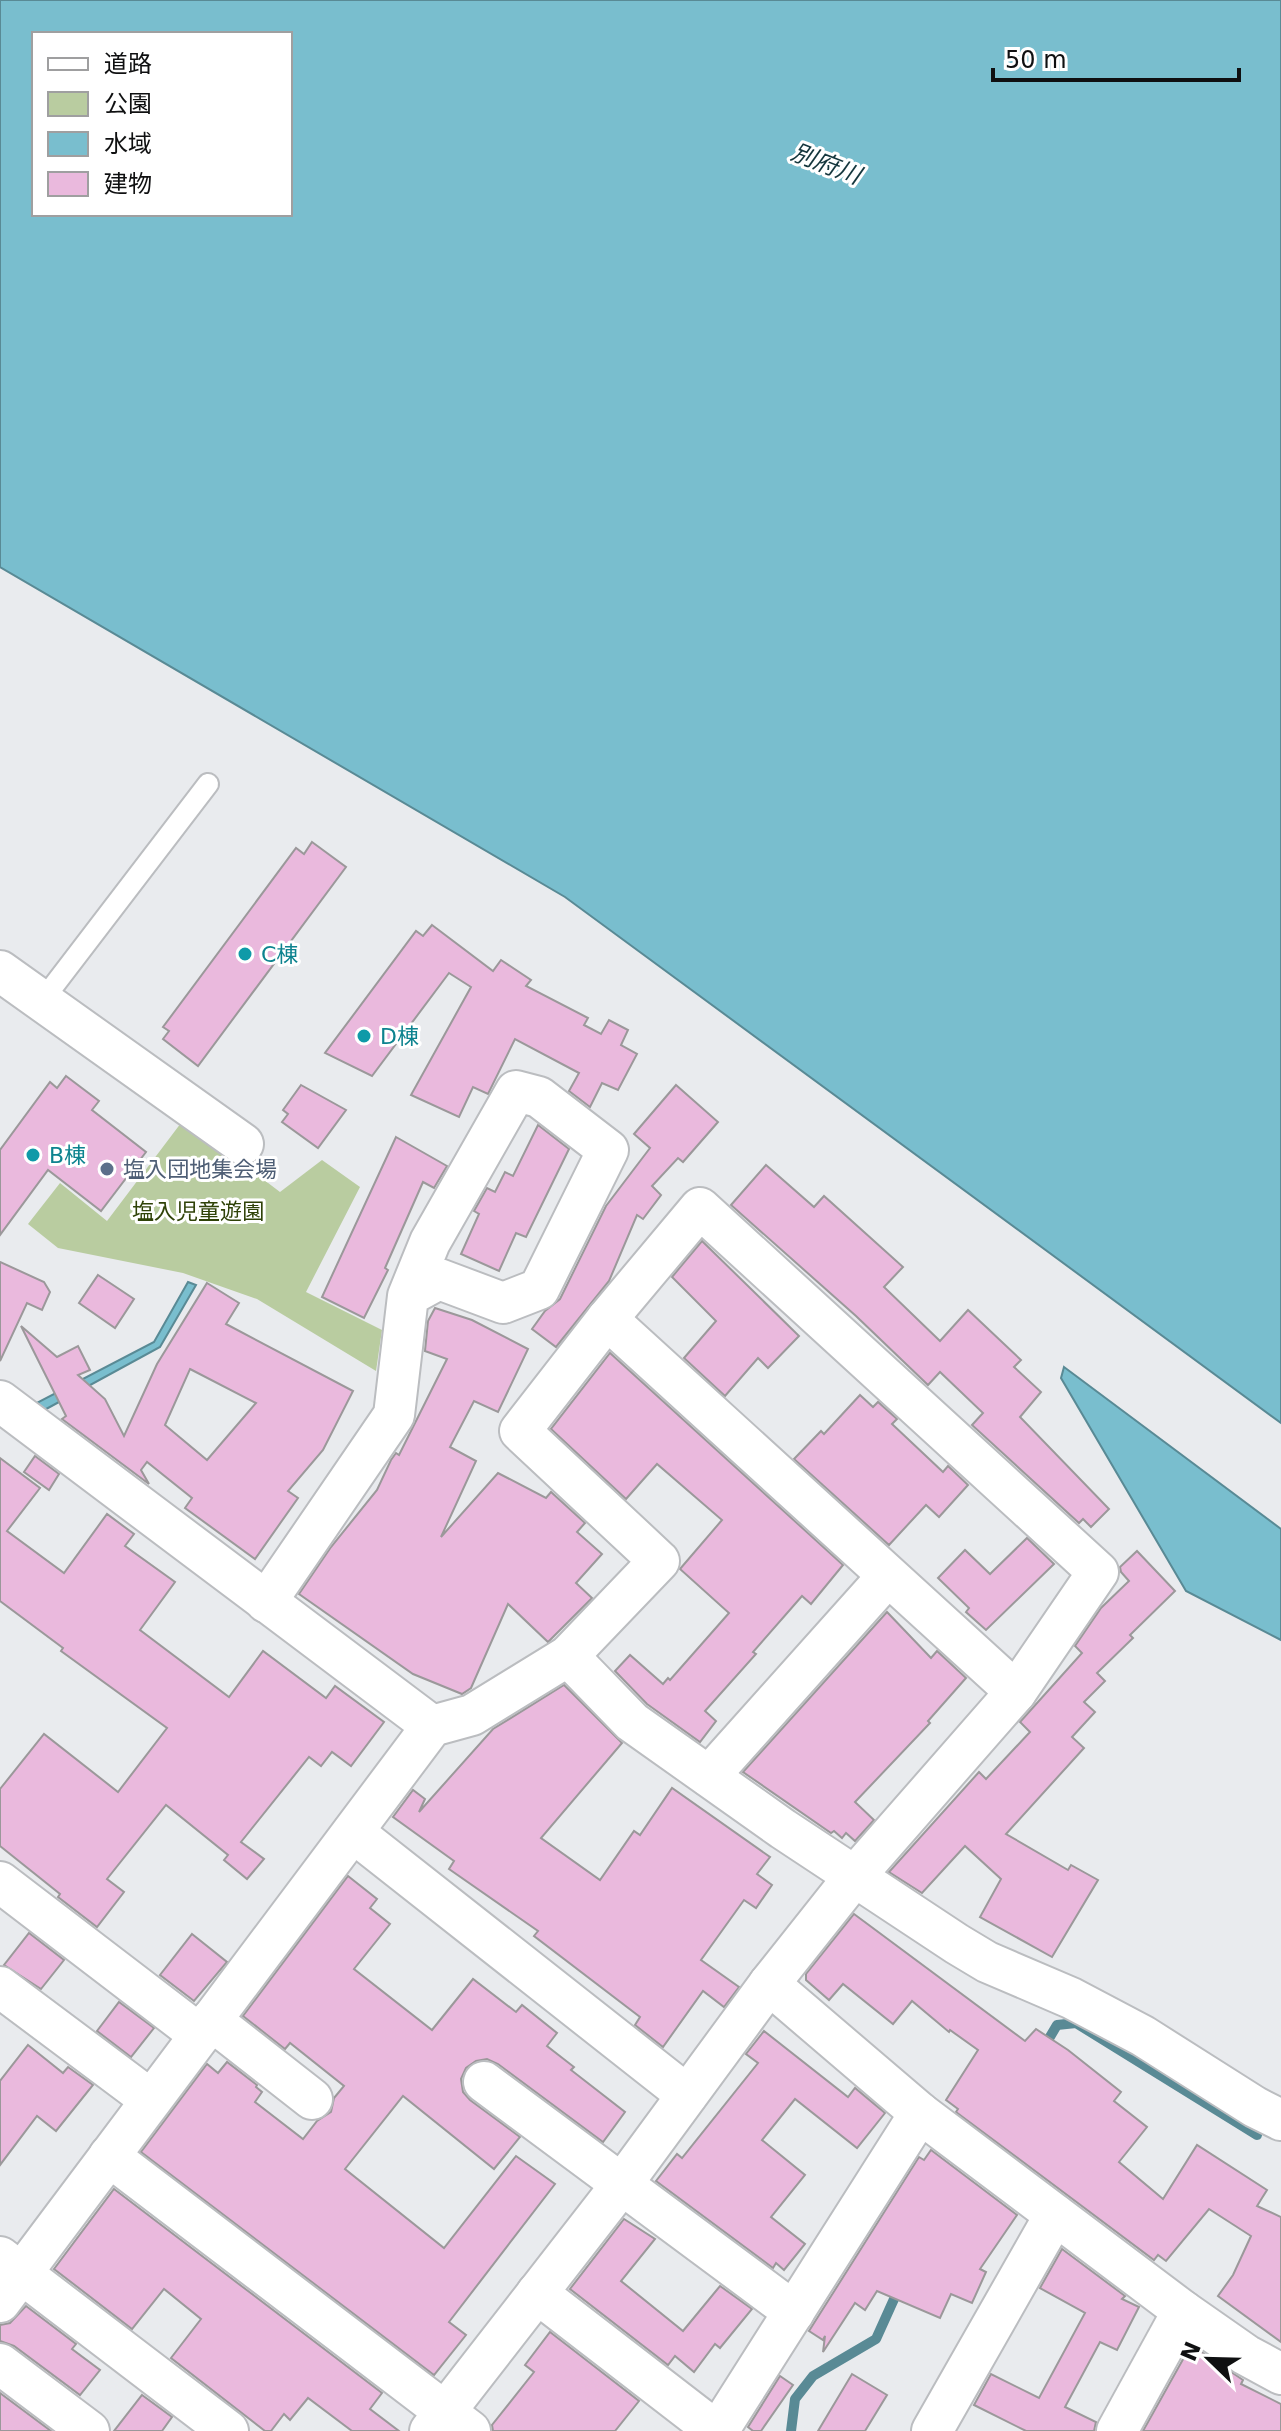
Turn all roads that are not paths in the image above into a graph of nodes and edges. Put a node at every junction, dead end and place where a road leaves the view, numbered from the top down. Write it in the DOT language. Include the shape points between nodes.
graph roads {
  1 [pos="208,784"];
  2 [pos="0,971"];
  3 [pos="42,1001"];
  4 [pos="243,1144"];
  5 [pos="408,1296"];
  6 [pos="607,1319"];
  7 [pos="0,1401"];
  8 [pos="887,1577"];
  9 [pos="266,1602"];
  10 [pos="568,1656"];
  11 [pos="1016,1692"];
  12 [pos="432,1726"];
  13 [pos="709,1776"];
  14 [pos="353,1832"];
  15 [pos="854,1877"];
  16 [pos="0,1882"];
  17 [pos="769,1984"];
  18 [pos="0,1987"];
  19 [pos="206,2027"];
  20 [pos="484,2082"];
  21 [pos="687,2095"];
  22 [pos="312,2099"];
  23 [pos="151,2100"];
  24 [pos="920,2113"];
  25 [pos="1281,2120"];
  26 [pos="109,2156"];
  27 [pos="622,2184"];
  28 [pos="1055,2215"];
  29 [pos="8,2277"];
  30 [pos="537,2293"];
  31 [pos="1183,2311"];
  32 [pos="794,2312"];
  33 [pos="0,2364"];
  34 [pos="1281,2374"];
  35 [pos="449,2425"];
  36 [pos="89,2431"];
  37 [pos="228,2431"];
  38 [pos="717,2431"];
  39 [pos="932,2431"];
  40 [pos="1117,2431"];
  1 -- 3 [label="lane"];
  2 -- 3 [label="street"];
  3 -- 4 [label="street"];
  5 -- 5 [label="street" via="430,1242 516,1091 539,1097 608,1150 539,1289 503,1303 439,1279"];
  5 -- 9 [label="street" via="394,1415"];
  6 -- 8 [label="street"];
  6 -- 10 [label="street" via="520,1431 659,1561"];
  6 -- 11 [label="street" via="700,1208 1098,1572"];
  7 -- 9 [label="street"];
  8 -- 11 [label="street"];
  8 -- 13 [label="street"];
  9 -- 12 [label="street"];
  10 -- 12 [label="street" via="472,1715"];
  10 -- 13 [label="street" via="632,1722"];
  11 -- 15 [label="street"];
  12 -- 14 [label="street"];
  13 -- 15 [label="street"];
  14 -- 19 [label="street"];
  14 -- 21 [label="street"];
  15 -- 17 [label="street"];
  15 -- 25 [label="street" via="987,1962 1143,2036"];
  16 -- 19 [label="street"];
  17 -- 21 [label="street"];
  17 -- 24 [label="street"];
  18 -- 23 [label="street"];
  19 -- 22 [label="street"];
  19 -- 23 [label="street"];
  20 -- 27 [label="street"];
  21 -- 27 [label="street"];
  23 -- 26 [label="street"];
  24 -- 28 [label="street"];
  24 -- 32 [label="street"];
  26 -- 29 [label="street"];
  26 -- 35 [label="street"];
  27 -- 30 [label="street"];
  27 -- 32 [label="street"];
  28 -- 31 [label="street"];
  28 -- 39 [label="street"];
  29 -- 37 [label="street"];
  30 -- 35 [label="street"];
  30 -- 38 [label="street"];
  31 -- 34 [label="street"];
  31 -- 40 [label="street"];
  32 -- 38 [label="street"];
  33 -- 36 [label="street"];
}
